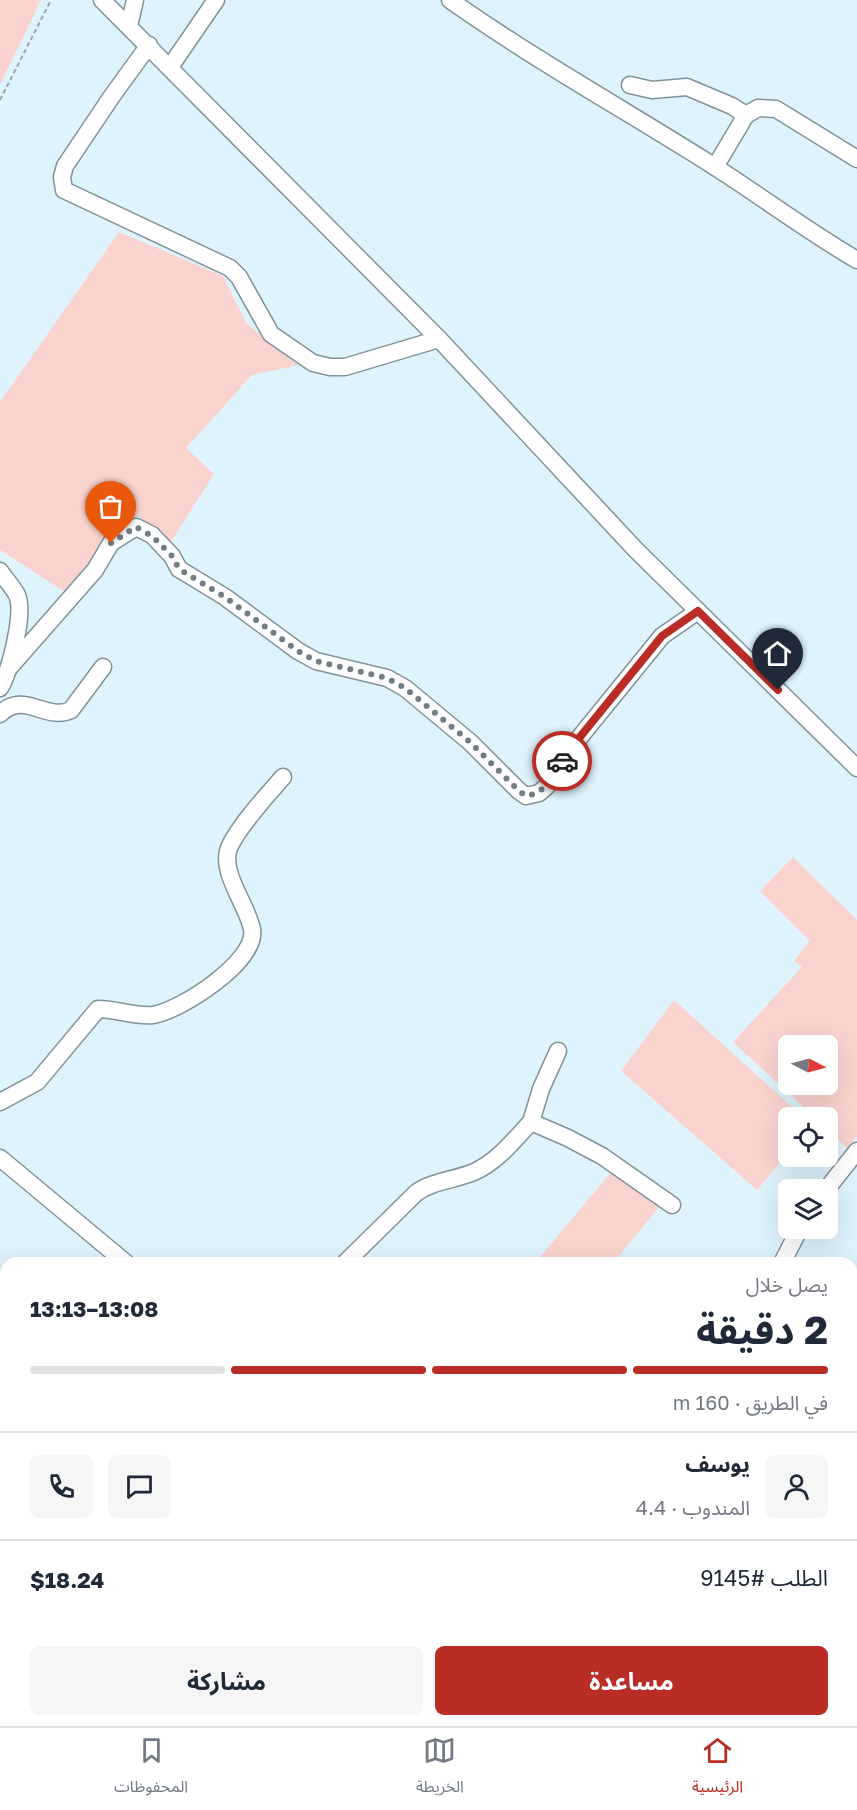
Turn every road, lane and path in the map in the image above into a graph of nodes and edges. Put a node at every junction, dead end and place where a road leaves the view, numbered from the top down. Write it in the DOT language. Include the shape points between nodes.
graph roads {
  1 [pos="51,0"];
  2 [pos="102,0"];
  3 [pos="135,0"];
  4 [pos="216,0"];
  5 [pos="450,0"];
  6 [pos="129,26"];
  7 [pos="149,45"];
  8 [pos="170,67"];
  9 [pos="630,85"];
  10 [pos="0,100"];
  11 [pos="746,116"];
  12 [pos="857,159"];
  13 [pos="715,167"];
  14 [pos="857,260"];
  15 [pos="439,339"];
  16 [pos="0,571"];
  17 [pos="698,611"];
  18 [pos="103,667"];
  19 [pos="9,668"];
  20 [pos="0,688"];
  21 [pos="0,714"];
  22 [pos="857,768"];
  23 [pos="283,777"];
  24 [pos="558,1051"];
  25 [pos="0,1102"];
  26 [pos="531,1122"];
  27 [pos="857,1151"];
  28 [pos="0,1158"];
  29 [pos="835,1179"];
  30 [pos="672,1205"];
  31 [pos="794,1239"];
  32 [pos="119,1257"];
  33 [pos="351,1257"];
  34 [pos="785,1257"];
  1 -- 10 [label="path"];
  2 -- 6 [label="street"];
  3 -- 6 [label="street"];
  4 -- 8 [label="street"];
  5 -- 13 [label="street" via="504,38"];
  6 -- 7 [label="street"];
  7 -- 8 [label="street"];
  7 -- 15 [label="street" via="65,166 64,190 230,268 271,334 313,363 345,367"];
  8 -- 15 [label="street"];
  9 -- 11 [label="street" via="652,90 687,87"];
  11 -- 12 [label="street" via="758,108 776,109"];
  11 -- 13 [label="street"];
  13 -- 14 [label="street" via="819,239"];
  15 -- 17 [label="street"];
  16 -- 19 [label="street" via="18,596 18,631"];
  17 -- 19 [label="street" via="662,636 571,748 547,786 526,796 405,688 387,678 316,661 298,651 225,597 179,569 152,536 136,527 111,543 94,570"];
  17 -- 22 [label="street"];
  18 -- 21 [label="street" via="71,710 56,713 24,704"];
  19 -- 20 [label="street"];
  23 -- 25 [label="street" via="258,805 228,852 234,885 252,932 249,947 232,970 166,1011 152,1015 98,1009 37,1082"];
  24 -- 26 [label="street"];
  26 -- 30 [label="street" via="603,1156"];
  26 -- 33 [label="street" via="477,1171 416,1193"];
  27 -- 29 [label="street"];
  28 -- 32 [label="street"];
  31 -- 34 [label="street"];
}
